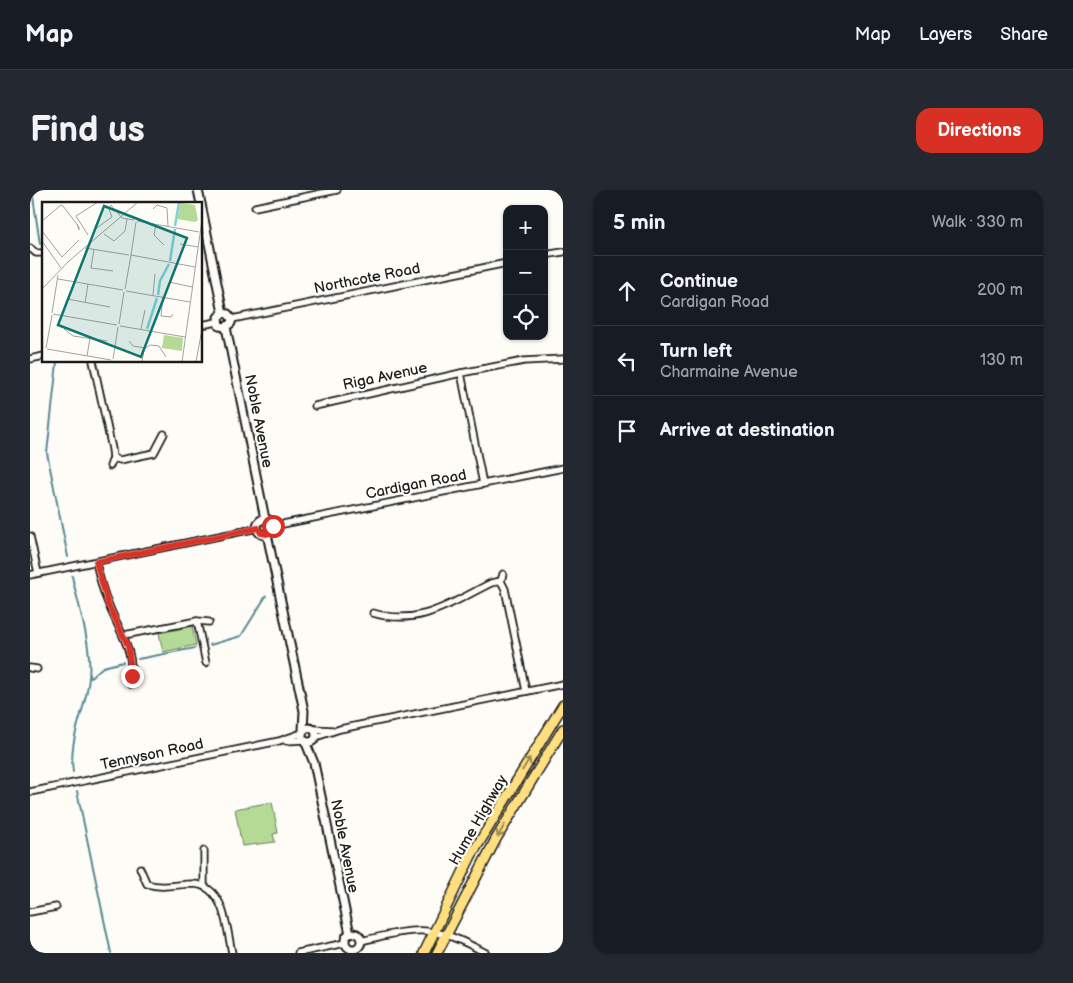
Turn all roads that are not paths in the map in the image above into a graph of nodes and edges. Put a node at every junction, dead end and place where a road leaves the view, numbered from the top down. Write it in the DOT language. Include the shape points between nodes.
graph roads {
  1 [pos="337,190"];
  2 [pos="255,207"];
  3 [pos="202,209"];
  4 [pos="30,246"];
  5 [pos="42,252"];
  6 [pos="563,252"];
  7 [pos="548,255"];
  8 [pos="503,264"];
  9 [pos="223,313"];
  10 [pos="232,319"];
  11 [pos="217,322"];
  12 [pos="202,325"];
  13 [pos="226,327"];
  14 [pos="563,359"];
  15 [pos="93,362"];
  16 [pos="461,372"];
  17 [pos="315,406"];
  18 [pos="164,434"];
  19 [pos="113,458"];
  20 [pos="110,466"];
  21 [pos="563,468"];
  22 [pos="483,484"];
  23 [pos="265,519"];
  24 [pos="273,526"];
  25 [pos="258,528"];
  26 [pos="267,534"];
  27 [pos="30,536"];
  28 [pos="96,562"];
  29 [pos="38,573"];
  30 [pos="503,574"];
  31 [pos="30,575"];
  32 [pos="500,581"];
  33 [pos="373,613"];
  34 [pos="196,621"];
  35 [pos="209,622"];
  36 [pos="124,635"];
  37 [pos="206,663"];
  38 [pos="30,668"];
  39 [pos="37,668"];
  40 [pos="130,684"];
  41 [pos="563,684"];
  42 [pos="526,691"];
  43 [pos="563,705"];
  44 [pos="304,711"];
  45 [pos="563,730"];
  46 [pos="314,733"];
  47 [pos="303,736"];
  48 [pos="314,762"];
  49 [pos="30,792"];
  50 [pos="204,851"];
  51 [pos="140,868"];
  52 [pos="204,886"];
  53 [pos="56,907"];
  54 [pos="30,912"];
  55 [pos="435,930"];
  56 [pos="446,933"];
  57 [pos="350,934"];
  58 [pos="361,941"];
  59 [pos="346,943"];
  60 [pos="357,951"];
  61 [pos="232,953"];
  62 [pos="298,953"];
  63 [pos="424,953"];
  64 [pos="436,953"];
  65 [pos="486,953"];
  1 -- 2 [label="street"];
  3 -- 9 [label="street"];
  4 -- 5 [label="street" via="36,253"];
  6 -- 7 [label="street"];
  8 -- 10 [label="street, Northcote Road"];
  9 -- 10 [label="street"];
  9 -- 11 [label="street"];
  10 -- 13 [label="street"];
  11 -- 12 [label="street"];
  11 -- 13 [label="street" via="219,326"];
  13 -- 23 [label="street, Noble Avenue"];
  14 -- 16 [label="street, Riga Avenue" via="524,361"];
  15 -- 19 [label="street"];
  16 -- 17 [label="street, Riga Avenue"];
  16 -- 22 [label="street"];
  18 -- 19 [label="street" via="154,453 120,460"];
  19 -- 20 [label="street"];
  21 -- 22 [label="street, Cardigan Road"];
  22 -- 24 [label="street, Cardigan Road"];
  23 -- 24 [label="street"];
  23 -- 25 [label="street" via="259,522"];
  24 -- 26 [label="street"];
  25 -- 26 [label="street"];
  25 -- 28 [label="street"];
  26 -- 44 [label="street, Noble Avenue"];
  27 -- 29 [label="street"];
  28 -- 29 [label="street"];
  28 -- 36 [label="street" via="108,604"];
  29 -- 31 [label="street"];
  30 -- 32 [label="street"];
  32 -- 33 [label="street" via="434,612 398,619"];
  32 -- 42 [label="street"];
  34 -- 35 [label="street"];
  34 -- 36 [label="street"];
  34 -- 37 [label="street"];
  36 -- 40 [label="street" via="131,663"];
  38 -- 39 [label="street"];
  41 -- 42 [label="street"];
  42 -- 46 [label="street"];
  55 -- 43 [label="highway, Hume Highway, one-way" via="471,856"];
  44 -- 46 [label="street, Noble Avenue"];
  44 -- 47 [label="street, Noble Avenue"];
  45 -- 56 [label="highway, Hume Highway, one-way" via="496,839"];
  46 -- 47 [label="street"];
  46 -- 47 [label="street"];
  46 -- 48 [label="street, Noble Avenue"];
  47 -- 48 [label="street, Noble Avenue"];
  47 -- 49 [label="street, Tennyson Road"];
  48 -- 57 [label="street, Noble Avenue"];
  50 -- 52 [label="street"];
  51 -- 52 [label="street" via="147,884 158,887"];
  52 -- 61 [label="street" via="220,901"];
  53 -- 54 [label="street"];
  55 -- 56 [label="street"];
  55 -- 58 [label="street" via="421,929"];
  55 -- 63 [label="highway, Hume Highway"];
  56 -- 64 [label="highway, Hume Highway"];
  56 -- 65 [label="street"];
  57 -- 58 [label="street"];
  57 -- 59 [label="street" via="344,938"];
  58 -- 60 [label="street"];
  59 -- 60 [label="street"];
  59 -- 62 [label="street"];
}
